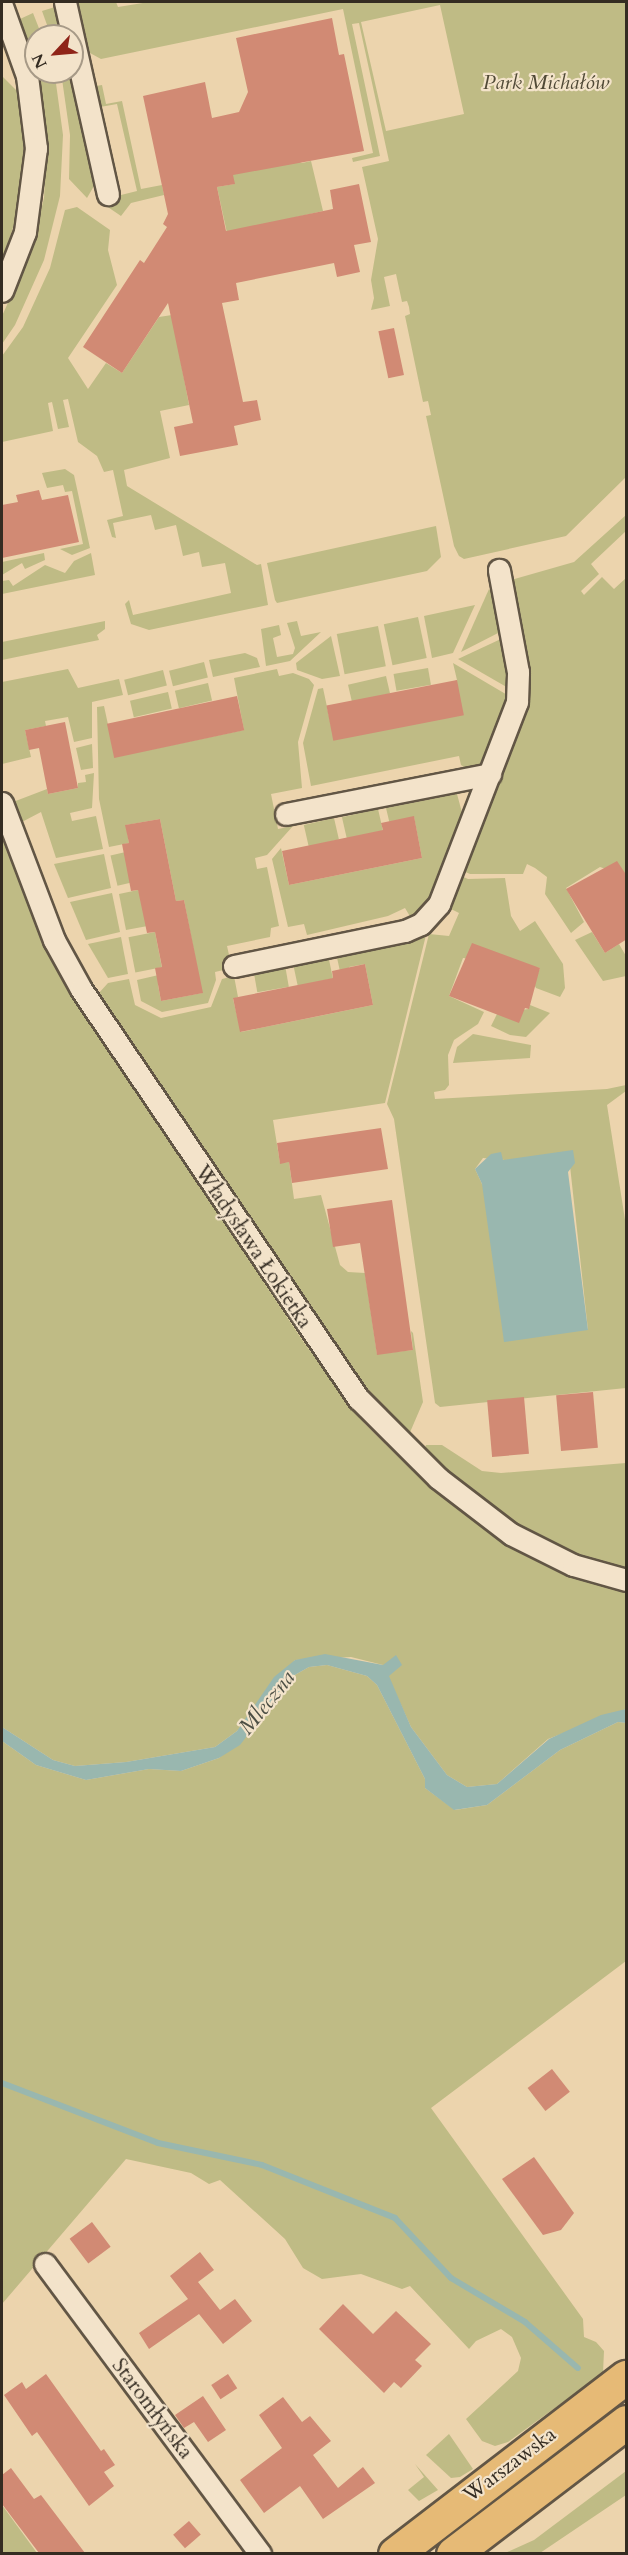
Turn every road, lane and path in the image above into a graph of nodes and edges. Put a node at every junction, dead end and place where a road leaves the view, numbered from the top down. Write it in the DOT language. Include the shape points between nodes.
graph roads {
  1 [pos="65,2"];
  2 [pos="2,6"];
  3 [pos="108,194"];
  4 [pos="2,291"];
  5 [pos="499,570"];
  6 [pos="490,774"];
  7 [pos="2,803"];
  8 [pos="286,814"];
  9 [pos="234,966"];
  10 [pos="627,1580"];
  11 [pos="45,2264"];
  12 [pos="627,2378"];
  13 [pos="627,2422"];
  14 [pos="260,2553"];
  15 [pos="395,2553"];
  16 [pos="453,2553"];
  1 -- 3 [label="street"];
  2 -- 4 [label="street" via="27,76 36,148 25,232"];
  5 -- 6 [label="street" via="518,688 513,715"];
  6 -- 8 [label="street"];
  6 -- 9 [label="street" via="439,904 421,924 397,933"];
  7 -- 10 [label="street, Władysława Łokietka" via="54,940 81,989 359,1399 438,1478 512,1534 573,1564"];
  11 -- 14 [label="street, Staromłyńska"];
  12 -- 15 [label="main road, Warszawska"];
  13 -- 16 [label="main road, Warszawska"];
}
